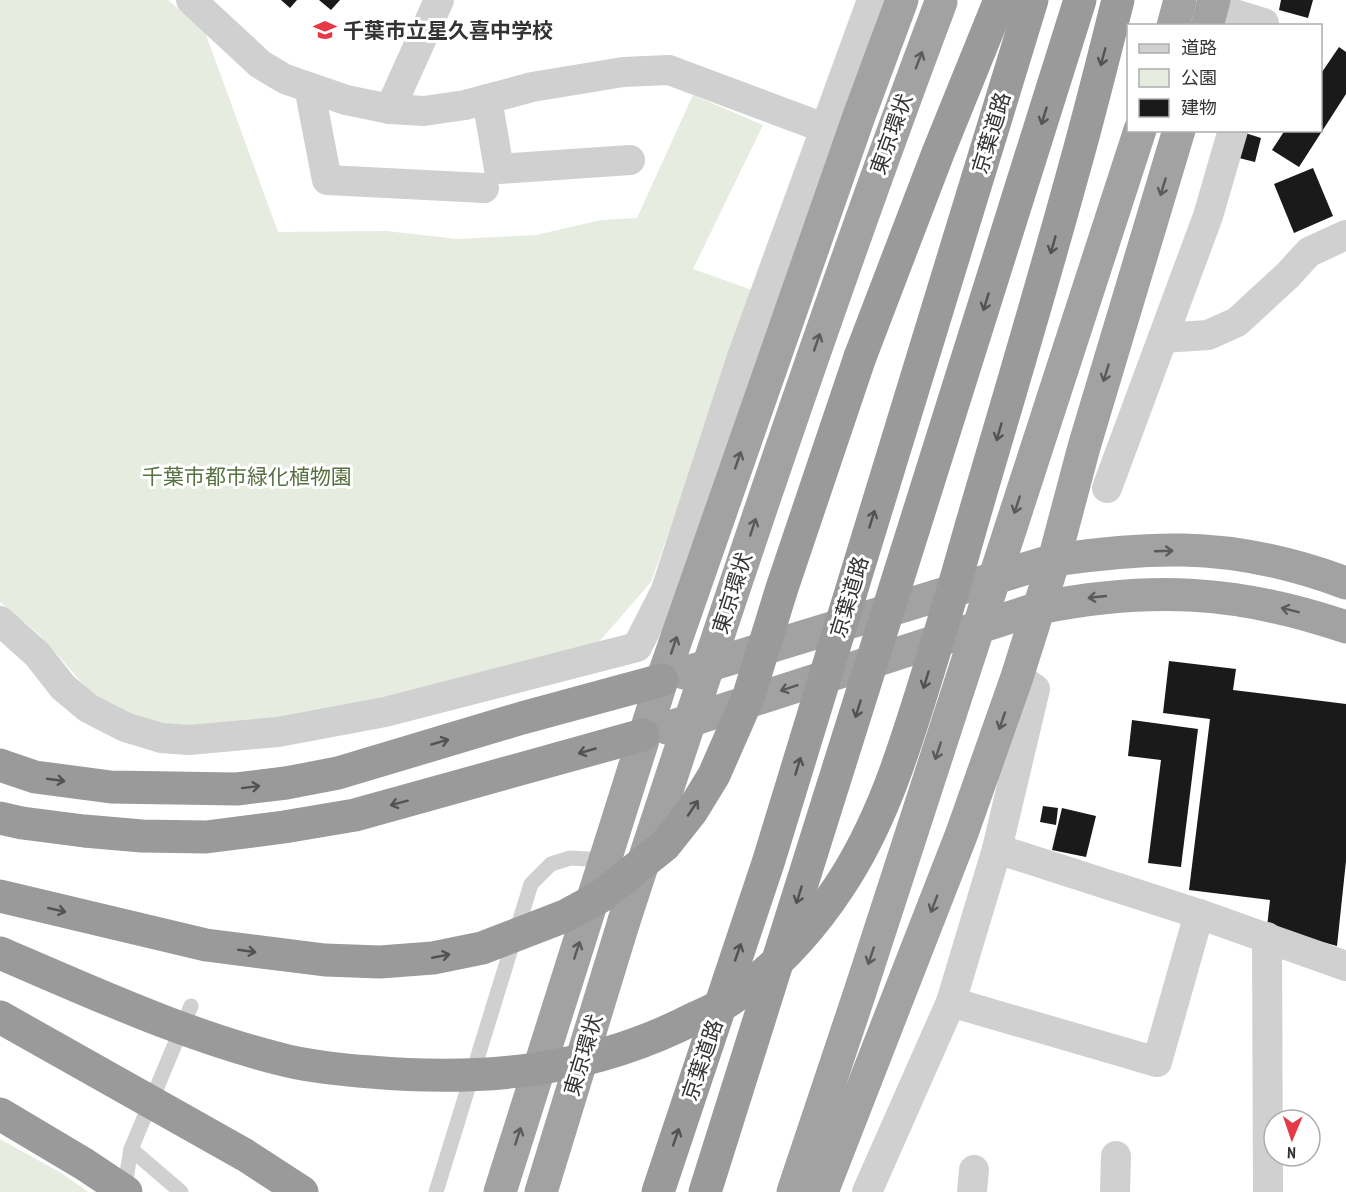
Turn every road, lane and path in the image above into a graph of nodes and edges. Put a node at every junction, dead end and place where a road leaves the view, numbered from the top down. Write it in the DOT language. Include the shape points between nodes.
graph roads {
  1 [pos="191,0"];
  2 [pos="439,0"];
  3 [pos="902,0"];
  4 [pos="1000,0"];
  5 [pos="1032,0"];
  6 [pos="1080,0"];
  7 [pos="1118,0"];
  8 [pos="1180,0"];
  9 [pos="941,1"];
  10 [pos="865,7"];
  11 [pos="1217,13"];
  12 [pos="1266,16"];
  13 [pos="1174,24"];
  14 [pos="309,87"];
  15 [pos="487,99"];
  16 [pos="390,109"];
  17 [pos="824,128"];
  18 [pos="1139,132"];
  19 [pos="1178,132"];
  20 [pos="1232,132"];
  21 [pos="630,160"];
  22 [pos="484,188"];
  23 [pos="1346,235"];
  24 [pos="1163,338"];
  25 [pos="1107,488"];
  26 [pos="1054,560"];
  27 [pos="1346,583"];
  28 [pos="1038,608"];
  29 [pos="0,621"];
  30 [pos="1346,627"];
  31 [pos="637,647"];
  32 [pos="1017,677"];
  33 [pos="662,680"];
  34 [pos="643,735"];
  35 [pos="0,765"];
  36 [pos="0,818"];
  37 [pos="997,849"];
  38 [pos="606,860"];
  39 [pos="0,896"];
  40 [pos="1199,914"];
  41 [pos="1267,937"];
  42 [pos="0,953"];
  43 [pos="1346,966"];
  44 [pos="951,1002"];
  45 [pos="191,1006"];
  46 [pos="0,1017"];
  47 [pos="0,1114"];
  48 [pos="131,1149"];
  49 [pos="1116,1156"];
  50 [pos="125,1192"];
  51 [pos="181,1192"];
  52 [pos="303,1192"];
  53 [pos="436,1192"];
  54 [pos="500,1192"];
  55 [pos="541,1192"];
  56 [pos="658,1192"];
  57 [pos="705,1192"];
  58 [pos="793,1192"];
  59 [pos="822,1192"];
  60 [pos="867,1192"];
  61 [pos="1115,1192"];
  62 [pos="1268,1192"];
  1 -- 14 [label="street" via="260,64"];
  2 -- 16 [label="street"];
  33 -- 3 [label="highway, one-way"];
  39 -- 4 [label="highway, one-way, bridge" via="206,945 325,960 380,962 433,958 482,948 564,916 600,897 665,844 714,775 749,695 860,357"];
  56 -- 5 [label="highway, 京葉道路, one-way, bridge" via="769,860"];
  6 -- 57 [label="highway, 京葉道路, one-way, bridge"];
  7 -- 42 [label="highway, one-way, bridge" via="1071,181 904,747 873,829 840,886 801,939 769,970 728,1002 628,1048 540,1069 453,1076 333,1069 289,1061 195,1033"];
  8 -- 13 [label="highway"];
  55 -- 9 [label="highway, 東京環状, one-way, bridge" via="624,921 762,500"];
  10 -- 17 [label="street"];
  11 -- 12 [label="street"];
  14 -- 16 [label="street"];
  14 -- 22 [label="street" via="327,180"];
  15 -- 16 [label="street" via="424,111"];
  15 -- 17 [label="street" via="532,87 623,72 669,70"];
  15 -- 21 [label="street" via="499,169"];
  17 -- 31 [label="street" via="742,357 666,590"];
  18 -- 58 [label="highway, one-way, bridge"];
  19 -- 26 [label="highway, one-way"];
  20 -- 24 [label="street" via="1208,216"];
  23 -- 24 [label="street" via="1309,252 1237,322 1208,335"];
  24 -- 25 [label="street"];
  26 -- 27 [label="highway, one-way" via="1184,550 1284,564"];
  26 -- 28 [label="highway"];
  26 -- 33 [label="highway"];
  30 -- 28 [label="highway, one-way" via="1272,606 1175,593 1088,598"];
  28 -- 32 [label="highway"];
  28 -- 34 [label="highway, one-way"];
  29 -- 31 [label="street" via="38,654 63,687 88,708 125,727 161,738 189,740 278,732 386,712"];
  31 -- 33 [label="street"];
  32 -- 37 [label="street" via="1035,689"];
  32 -- 59 [label="highway, one-way" via="962,833"];
  33 -- 34 [label="highway"];
  35 -- 33 [label="highway, one-way" via="35,777 111,788 237,789 276,784 338,773"];
  34 -- 36 [label="highway, one-way" via="355,815 206,837 74,830"];
  34 -- 38 [label="highway"];
  37 -- 40 [label="street"];
  37 -- 44 [label="street"];
  38 -- 53 [label="lane" via="570,858 551,864 531,885"];
  54 -- 38 [label="highway, one-way"];
  40 -- 41 [label="street"];
  40 -- 44 [label="street" via="1157,1062"];
  41 -- 43 [label="street"];
  41 -- 62 [label="street"];
  44 -- 60 [label="street"];
  45 -- 48 [label="lane"];
  46 -- 52 [label="highway, bridge"];
  47 -- 50 [label="highway, bridge"];
  48 -- 50 [label="lane"];
  48 -- 51 [label="lane"];
  49 -- 61 [label="street"];
}
